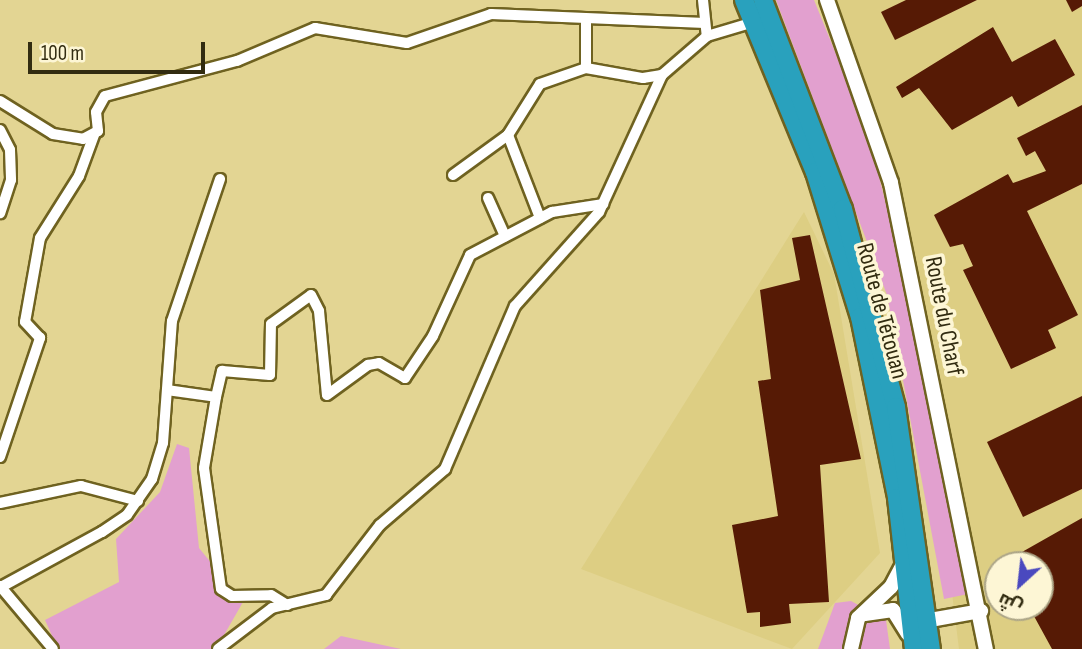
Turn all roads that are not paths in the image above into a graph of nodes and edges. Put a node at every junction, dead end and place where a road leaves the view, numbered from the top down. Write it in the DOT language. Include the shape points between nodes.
graph roads {
  1 [pos="703,0"];
  2 [pos="744,0"];
  3 [pos="763,0"];
  4 [pos="827,0"];
  5 [pos="586,20"];
  6 [pos="754,22"];
  7 [pos="705,23"];
  8 [pos="707,36"];
  9 [pos="586,68"];
  10 [pos="662,75"];
  11 [pos="0,102"];
  12 [pos="0,130"];
  13 [pos="94,135"];
  14 [pos="508,135"];
  15 [pos="453,175"];
  16 [pos="219,178"];
  17 [pos="488,198"];
  18 [pos="603,204"];
  19 [pos="0,213"];
  20 [pos="540,218"];
  21 [pos="505,236"];
  22 [pos="167,390"];
  23 [pos="216,397"];
  24 [pos="0,457"];
  25 [pos="138,501"];
  26 [pos="0,503"];
  27 [pos="904,564"];
  28 [pos="1,586"];
  29 [pos="287,605"];
  30 [pos="981,611"];
  31 [pos="858,618"];
  32 [pos="930,620"];
  33 [pos="53,649"];
  34 [pos="218,649"];
  35 [pos="851,649"];
  36 [pos="914,649"];
  37 [pos="931,649"];
  38 [pos="986,649"];
  1 -- 7 [label="street"];
  2 -- 6 [label="highway, Route de Tétouan"];
  3 -- 32 [label="highway, Route de Tétouan" via="828,164 863,278 896,407"];
  4 -- 30 [label="street, Route du Charf" via="891,183"];
  5 -- 7 [label="street"];
  5 -- 9 [label="street"];
  5 -- 13 [label="street" via="491,15 407,43 315,28 237,61 105,96"];
  6 -- 8 [label="street"];
  6 -- 27 [label="highway, Route de Tétouan" via="847,269 887,437"];
  7 -- 8 [label="street"];
  8 -- 10 [label="street"];
  9 -- 10 [label="street" via="643,78"];
  9 -- 14 [label="street" via="540,84"];
  10 -- 18 [label="street"];
  11 -- 13 [label="street" via="53,134 76,140"];
  12 -- 19 [label="street" via="10,150 11,180"];
  13 -- 24 [label="street" via="79,176 40,238 25,322 40,338"];
  14 -- 15 [label="street"];
  14 -- 20 [label="street"];
  16 -- 22 [label="street" via="172,321"];
  17 -- 21 [label="street"];
  18 -- 20 [label="street"];
  18 -- 29 [label="street" via="515,306 445,469 380,525 336,587 315,600"];
  20 -- 21 [label="street"];
  21 -- 23 [label="street" via="463,264 433,336 405,378 379,363 369,365 327,395 319,311 311,295 271,324 270,374 222,371"];
  22 -- 23 [label="street"];
  22 -- 25 [label="street" via="163,443"];
  23 -- 29 [label="street" via="204,468 220,589 229,595 271,595"];
  25 -- 26 [label="street" via="80,486"];
  25 -- 28 [label="street" via="102,532"];
  27 -- 31 [label="street" via="891,587"];
  27 -- 36 [label="highway, Route de Tétouan"];
  28 -- 33 [label="street"];
  29 -- 34 [label="street" via="257,617"];
  30 -- 32 [label="street"];
  30 -- 38 [label="street, Route du Charf"];
  31 -- 35 [label="street"];
  31 -- 36 [label="street" via="877,608 893,610"];
  32 -- 37 [label="highway, Route de Tétouan"];
}
